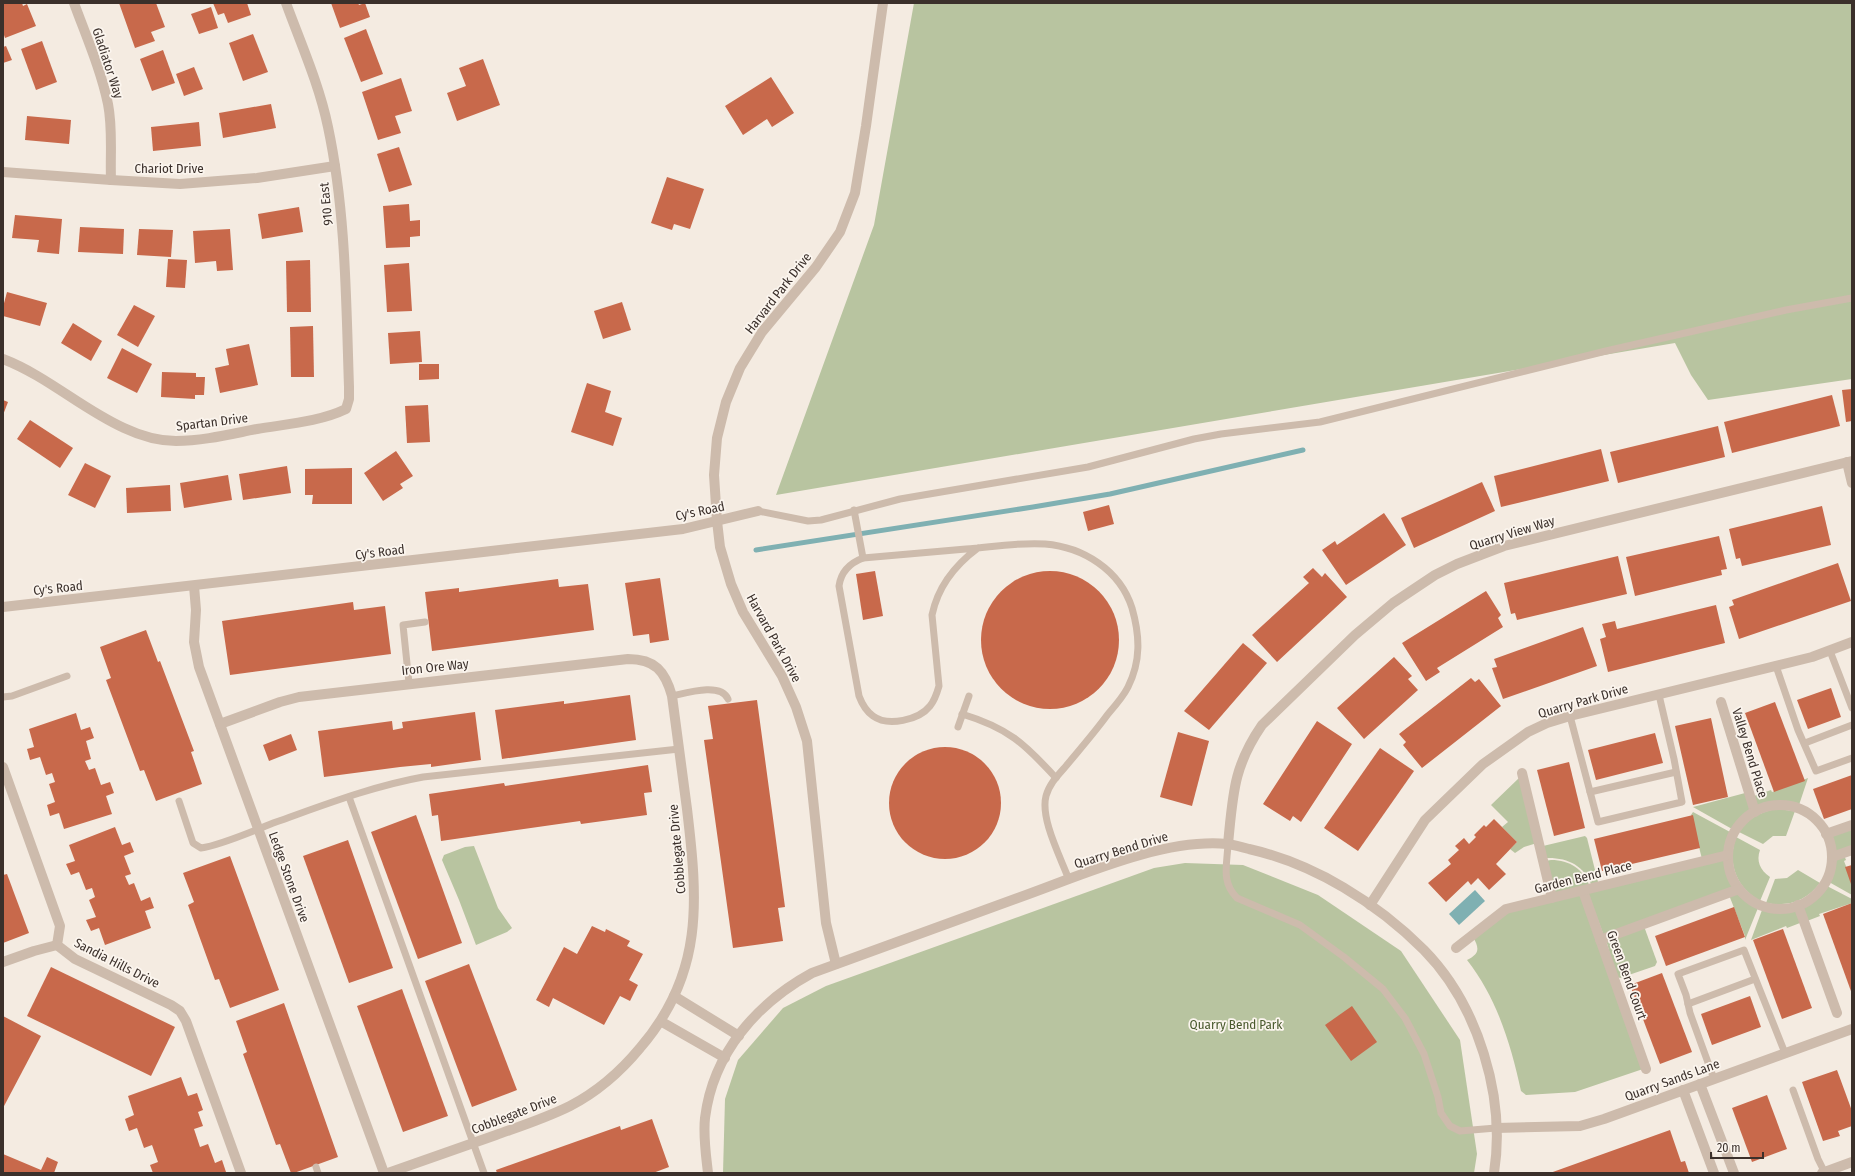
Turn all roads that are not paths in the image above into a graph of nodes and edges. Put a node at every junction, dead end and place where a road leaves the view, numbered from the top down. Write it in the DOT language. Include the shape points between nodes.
graph roads {
  1 [pos="74,3"];
  2 [pos="286,3"];
  3 [pos="883,3"];
  4 [pos="335,166"];
  5 [pos="3,172"];
  6 [pos="110,180"];
  7 [pos="1852,298"];
  8 [pos="3,359"];
  9 [pos="346,409"];
  10 [pos="1849,462"];
  11 [pos="1852,483"];
  12 [pos="854,510"];
  13 [pos="758,511"];
  14 [pos="717,521"];
  15 [pos="978,548"];
  16 [pos="863,558"];
  17 [pos="194,586"];
  18 [pos="3,607"];
  19 [pos="425,622"];
  20 [pos="1852,642"];
  21 [pos="1830,651"];
  22 [pos="1776,666"];
  23 [pos="656,667"];
  24 [pos="67,676"];
  25 [pos="409,683"];
  26 [pos="1659,695"];
  27 [pos="672,696"];
  28 [pos="969,696"];
  29 [pos="3,697"];
  30 [pos="728,699"];
  31 [pos="1721,702"];
  32 [pos="1852,708"];
  33 [pos="962,714"];
  34 [pos="1570,716"];
  35 [pos="220,724"];
  36 [pos="1852,726"];
  37 [pos="958,727"];
  38 [pos="1804,743"];
  39 [pos="679,749"];
  40 [pos="1852,758"];
  41 [pos="3,767"];
  42 [pos="1676,772"];
  43 [pos="1522,773"];
  44 [pos="1056,778"];
  45 [pos="1590,792"];
  46 [pos="349,797"];
  47 [pos="179,801"];
  48 [pos="1755,812"];
  49 [pos="1852,825"];
  50 [pos="258,829"];
  51 [pos="1826,834"];
  52 [pos="1228,844"];
  53 [pos="1852,850"];
  54 [pos="1728,855"];
  55 [pos="1832,857"];
  56 [pos="1069,880"];
  57 [pos="1739,889"];
  58 [pos="1583,891"];
  59 [pos="1552,898"];
  60 [pos="1370,905"];
  61 [pos="1798,905"];
  62 [pos="1600,940"];
  63 [pos="57,945"];
  64 [pos="1456,948"];
  65 [pos="3,962"];
  66 [pos="836,964"];
  67 [pos="1755,979"];
  68 [pos="674,996"];
  69 [pos="1688,1004"];
  70 [pos="1837,1013"];
  71 [pos="662,1022"];
  72 [pos="1852,1029"];
  73 [pos="739,1036"];
  74 [pos="1785,1053"];
  75 [pos="725,1058"];
  76 [pos="1646,1069"];
  77 [pos="1714,1079"];
  78 [pos="1700,1084"];
  79 [pos="1684,1090"];
  80 [pos="1793,1090"];
  81 [pos="1496,1128"];
  82 [pos="473,1143"];
  83 [pos="1852,1162"];
  84 [pos="241,1173"];
  85 [pos="384,1173"];
  86 [pos="388,1173"];
  87 [pos="484,1173"];
  88 [pos="708,1173"];
  89 [pos="1494,1173"];
  90 [pos="1714,1173"];
  91 [pos="1734,1173"];
  92 [pos="1824,1173"];
  1 -- 6 [label="street, Gladiator Way" via="108,105"];
  2 -- 4 [label="street, 910 East" via="318,90"];
  3 -- 14 [label="street, Harvard Park Drive" via="854,193 840,232 816,267 762,332 740,368 726,402 718,438 714,475"];
  4 -- 6 [label="street, Chariot Drive" via="257,178 188,183"];
  4 -- 9 [label="street, 910 East" via="345,270 350,387"];
  5 -- 6 [label="street, Chariot Drive"];
  7 -- 12 [label="lane" via="1606,350 1320,422 1194,439 1088,467 900,499"];
  8 -- 9 [label="street, Spartan Drive" via="43,378 122,428 149,438 177,441 205,438 323,418"];
  10 -- 11 [label="street"];
  10 -- 52 [label="street, Quarry View Way" via="1504,546 1457,564 1414,588 1374,618 1262,725 1249,744 1233,788"];
  12 -- 13 [label="lane" via="821,520 808,521"];
  12 -- 16 [label="lane"];
  13 -- 14 [label="street, Cy's Road"];
  14 -- 17 [label="street, Cy's Road" via="683,530"];
  14 -- 66 [label="street, Harvard Park Drive" via="722,556 731,584 743,612 782,676 807,741 826,923"];
  15 -- 16 [label="lane"];
  15 -- 16 [label="lane" via="962,560 950,574 932,615 939,675 936,697 921,713 899,720 880,720 873,716 863,706 859,696 839,586 845,569"];
  15 -- 44 [label="lane" via="1045,544 1076,551 1102,564 1121,585 1130,604 1139,650 1132,678 1120,699"];
  17 -- 18 [label="street, Cy's Road"];
  17 -- 35 [label="street, Ledge Stone Drive" via="195,653"];
  19 -- 25 [label="lane" via="402,625"];
  20 -- 21 [label="street, Quarry Park Drive"];
  21 -- 22 [label="street, Quarry Park Drive"];
  21 -- 32 [label="lane"];
  22 -- 26 [label="street, Quarry Park Drive"];
  22 -- 38 [label="lane"];
  23 -- 25 [label="street, Iron Ore Way" via="647,662 628,659"];
  23 -- 27 [label="street, Cobblegate Drive" via="666,676"];
  24 -- 29 [label="lane"];
  25 -- 35 [label="street, Iron Ore Way" via="299,697"];
  26 -- 34 [label="street, Quarry Park Drive"];
  26 -- 42 [label="lane"];
  27 -- 30 [label="lane" via="717,690 724,693"];
  27 -- 39 [label="street, Cobblegate Drive"];
  28 -- 33 [label="lane"];
  31 -- 48 [label="street, Valley Bend Place"];
  33 -- 37 [label="lane"];
  33 -- 44 [label="lane" via="997,727 1018,739"];
  34 -- 45 [label="lane"];
  34 -- 60 [label="street, Quarry Park Drive" via="1528,732 1482,764 1425,820"];
  35 -- 50 [label="street, Ledge Stone Drive"];
  36 -- 38 [label="lane"];
  38 -- 40 [label="lane" via="1816,771"];
  39 -- 46 [label="lane" via="423,777"];
  39 -- 68 [label="street, Cobblegate Drive" via="694,865 695,894 694,923 681,980"];
  41 -- 63 [label="street, Sandia Hills Drive" via="60,926"];
  42 -- 45 [label="lane"];
  42 -- 45 [label="lane" via="1682,802 1598,822"];
  43 -- 59 [label="street"];
  44 -- 56 [label="lane" via="1045,797 1045,811"];
  46 -- 50 [label="lane"];
  46 -- 82 [label="lane"];
  47 -- 50 [label="lane" via="197,847 206,847"];
  48 -- 51 [label="street" via="1777,805 1799,809 1815,819"];
  48 -- 54 [label="street" via="1734,832"];
  49 -- 51 [label="street"];
  50 -- 85 [label="street, Ledge Stone Drive"];
  51 -- 55 [label="street"];
  52 -- 56 [label="street, Quarry Bend Drive" via="1192,844 1160,850"];
  52 -- 60 [label="street, Quarry Bend Drive" via="1277,856 1325,877"];
  52 -- 81 [label="lane" via="1226,882 1237,898 1300,925 1383,989 1405,1018 1424,1054 1441,1113 1450,1126 1460,1131"];
  53 -- 55 [label="street"];
  54 -- 57 [label="street" via="1731,873"];
  54 -- 58 [label="street, Garden Bend Place"];
  55 -- 61 [label="street" via="1828,874 1820,890"];
  56 -- 66 [label="street, Quarry Bend Drive"];
  57 -- 61 [label="street" via="1762,906 1780,909"];
  57 -- 62 [label="street"];
  58 -- 59 [label="street, Garden Bend Place"];
  58 -- 62 [label="street, Green Bend Court"];
  59 -- 64 [label="street, Garden Bend Place" via="1502,911"];
  60 -- 81 [label="street, Quarry Bend Drive" via="1403,929 1433,960 1457,992 1473,1025 1485,1059"];
  61 -- 70 [label="street"];
  62 -- 76 [label="street, Green Bend Court"];
  63 -- 65 [label="street"];
  63 -- 84 [label="street, Sandia Hills Drive" via="75,960 171,1004 180,1011 186,1021"];
  66 -- 73 [label="street, Quarry Bend Drive" via="790,985 754,1016"];
  67 -- 69 [label="lane"];
  67 -- 69 [label="lane" via="1744,950 1678,974"];
  67 -- 74 [label="lane"];
  68 -- 71 [label="street, Cobblegate Drive"];
  68 -- 73 [label="street"];
  69 -- 77 [label="lane"];
  71 -- 75 [label="street"];
  71 -- 82 [label="street, Cobblegate Drive" via="628,1063 601,1087 570,1106 538,1120"];
  72 -- 74 [label="street, Quarry Sands Lane"];
  73 -- 75 [label="street, Quarry Bend Drive"];
  74 -- 77 [label="street, Quarry Sands Lane"];
  75 -- 88 [label="street, Quarry Bend Drive" via="715,1078 705,1119"];
  77 -- 78 [label="street, Quarry Sands Lane"];
  78 -- 79 [label="street, Quarry Sands Lane"];
  78 -- 91 [label="street"];
  79 -- 81 [label="street, Quarry Sands Lane" via="1580,1126"];
  79 -- 90 [label="street"];
  80 -- 92 [label="lane"];
  81 -- 89 [label="street, Quarry Bend Drive"];
  82 -- 86 [label="street, Cobblegate Drive"];
  82 -- 87 [label="lane"];
  83 -- 92 [label="street"];
}
